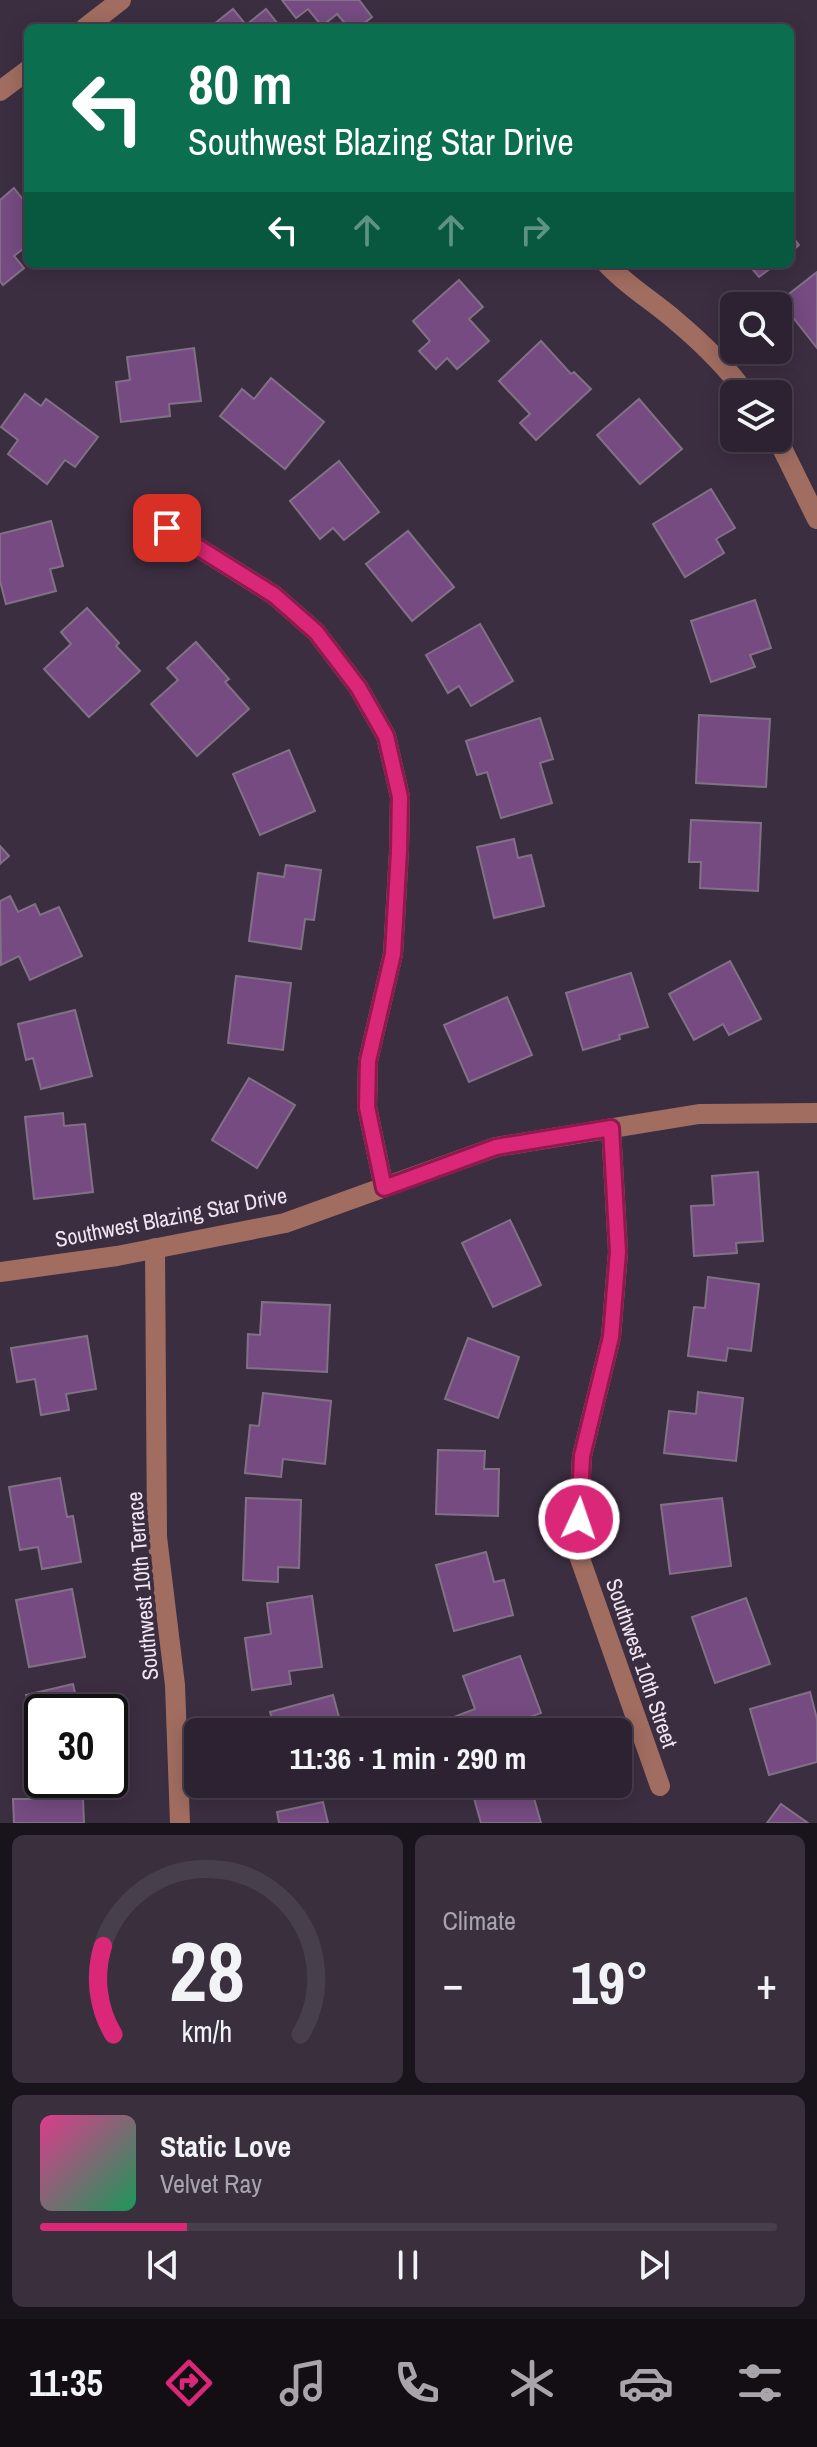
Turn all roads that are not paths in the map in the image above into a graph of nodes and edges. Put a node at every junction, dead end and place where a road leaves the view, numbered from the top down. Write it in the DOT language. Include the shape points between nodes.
graph roads {
  1 [pos="121,0"];
  2 [pos="90,24"];
  3 [pos="24,73"];
  4 [pos="0,91"];
  5 [pos="611,268"];
  6 [pos="736,380"];
  7 [pos="784,452"];
  8 [pos="817,519"];
  9 [pos="167,528"];
  10 [pos="817,1113"];
  11 [pos="611,1128"];
  12 [pos="384,1188"];
  13 [pos="155,1248"];
  14 [pos="0,1272"];
  15 [pos="660,1786"];
  16 [pos="180,1823"];
  1 -- 2 [label="street"];
  3 -- 4 [label="street"];
  5 -- 6 [label="street"];
  7 -- 8 [label="street"];
  9 -- 12 [label="street" via="274,595 316,632 358,687 386,736 400,797 399,851 393,954 368,1061 367,1107"];
  10 -- 11 [label="street, Southwest Blazing Star Drive" via="699,1114"];
  11 -- 12 [label="street, Southwest Blazing Star Drive" via="496,1147"];
  11 -- 15 [label="street, Southwest 10th Street" via="618,1252 611,1337 582,1456 577,1550"];
  12 -- 13 [label="street, Southwest Blazing Star Drive" via="285,1223"];
  13 -- 14 [label="street, Southwest Blazing Star Drive"];
  13 -- 16 [label="street, Southwest 10th Terrace" via="157,1537 175,1685"];
}
